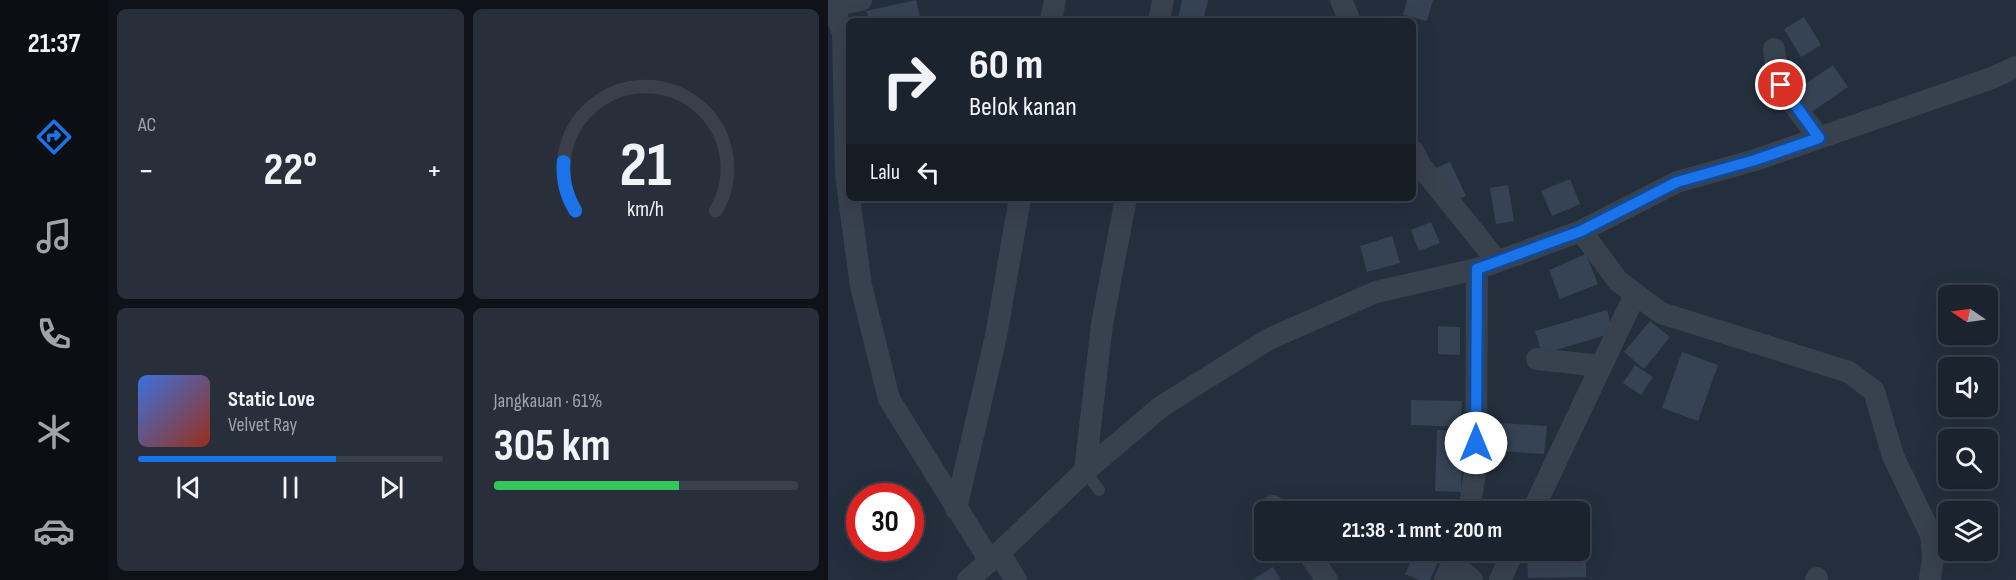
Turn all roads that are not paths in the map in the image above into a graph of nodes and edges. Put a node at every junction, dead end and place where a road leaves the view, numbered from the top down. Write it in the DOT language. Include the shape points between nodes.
graph roads {
  1 [pos="861,0"];
  2 [pos="1055,0"];
  3 [pos="1163,0"];
  4 [pos="1341,0"];
  5 [pos="831,3"];
  6 [pos="1052,18"];
  7 [pos="1160,18"];
  8 [pos="1349,18"];
  9 [pos="1774,49"];
  10 [pos="2016,67"];
  11 [pos="1819,138"];
  12 [pos="1416,157"];
  13 [pos="846,174"];
  14 [pos="849,201"];
  15 [pos="1019,201"];
  16 [pos="1125,201"];
  17 [pos="1581,231"];
  18 [pos="1487,265"];
  19 [pos="1635,295"];
  20 [pos="1538,359"];
  21 [pos="1601,366"];
  22 [pos="1085,471"];
  23 [pos="1100,490"];
  24 [pos="1471,501"];
  25 [pos="1537,501"];
  26 [pos="956,509"];
  27 [pos="995,557"];
  28 [pos="1314,561"];
  29 [pos="1509,561"];
  30 [pos="1451,565"];
  31 [pos="968,580"];
  32 [pos="1016,580"];
  33 [pos="1327,580"];
  34 [pos="1472,580"];
  35 [pos="1500,580"];
  36 [pos="1930,580"];
  1 -- 5 [label="street"];
  2 -- 6 [label="street"];
  3 -- 7 [label="street"];
  4 -- 8 [label="street"];
  5 -- 13 [label="street" via="843,33"];
  9 -- 11 [label="street" via="1781,85"];
  10 -- 11 [label="street"];
  11 -- 17 [label="street" via="1677,182"];
  12 -- 18 [label="street"];
  14 -- 26 [label="street" via="861,286 889,399"];
  15 -- 26 [label="street" via="996,336"];
  16 -- 22 [label="street" via="1102,324"];
  17 -- 18 [label="street"];
  17 -- 19 [label="street" via="1618,281"];
  18 -- 22 [label="street" via="1376,292 1269,339 1162,406"];
  18 -- 24 [label="street"];
  19 -- 21 [label="street"];
  19 -- 36 [label="street" via="1661,313 1849,372 1874,391 1893,456 1931,536 1934,557"];
  20 -- 21 [label="street"];
  21 -- 25 [label="street"];
  22 -- 23 [label="lane"];
  22 -- 27 [label="street"];
  26 -- 27 [label="street"];
  27 -- 31 [label="street"];
  27 -- 32 [label="street"];
  28 -- 33 [label="street"];
  29 -- 35 [label="street"];
  30 -- 34 [label="street"];
}
